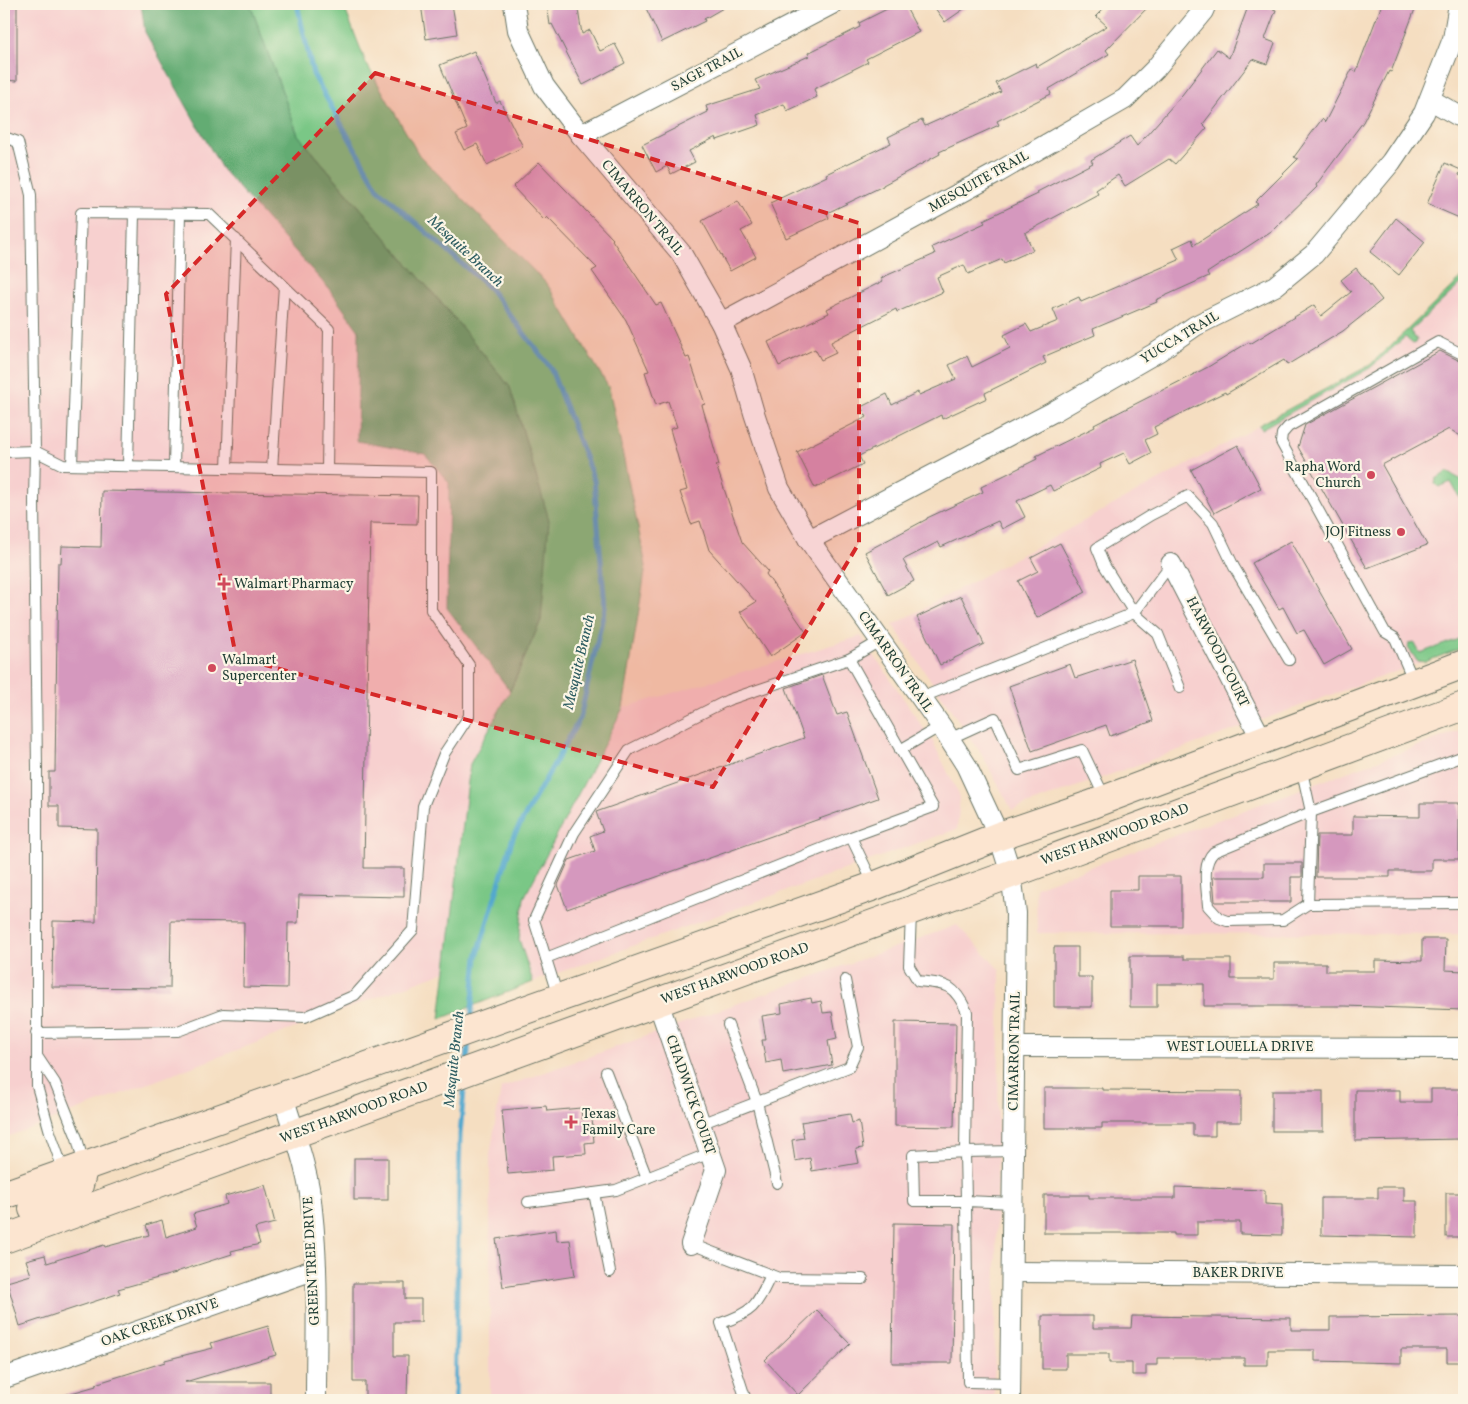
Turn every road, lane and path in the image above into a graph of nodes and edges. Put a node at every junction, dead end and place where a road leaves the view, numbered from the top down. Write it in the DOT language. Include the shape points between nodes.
graph roads {
  1 [pos="514,4"];
  2 [pos="832,4"];
  3 [pos="1206,4"];
  4 [pos="1459,4"];
  5 [pos="1430,100"];
  6 [pos="1464,119"];
  7 [pos="582,135"];
  8 [pos="4,137"];
  9 [pos="134,214"];
  10 [pos="180,214"];
  11 [pos="236,239"];
  12 [pos="284,286"];
  13 [pos="721,323"];
  14 [pos="1464,355"];
  15 [pos="35,451"];
  16 [pos="4,452"];
  17 [pos="72,465"];
  18 [pos="128,466"];
  19 [pos="174,467"];
  20 [pos="227,468"];
  21 [pos="272,469"];
  22 [pos="327,470"];
  23 [pos="809,540"];
  24 [pos="1171,564"];
  25 [pos="1134,613"];
  26 [pos="880,641"];
  27 [pos="849,659"];
  28 [pos="1289,660"];
  29 [pos="1464,664"];
  30 [pos="1414,683"];
  31 [pos="1180,688"];
  32 [pos="920,698"];
  33 [pos="1464,706"];
  34 [pos="945,732"];
  35 [pos="1262,740"];
  36 [pos="900,750"];
  37 [pos="1464,756"];
  38 [pos="1301,766"];
  39 [pos="1106,799"];
  40 [pos="1311,812"];
  41 [pos="999,836"];
  42 [pos="852,837"];
  43 [pos="1011,874"];
  44 [pos="874,886"];
  45 [pos="1464,903"];
  46 [pos="1308,904"];
  47 [pos="911,910"];
  48 [pos="546,958"];
  49 [pos="845,980"];
  50 [pos="558,999"];
  51 [pos="658,1002"];
  52 [pos="728,1025"];
  53 [pos="36,1033"];
  54 [pos="1015,1046"];
  55 [pos="1464,1048"];
  56 [pos="36,1055"];
  57 [pos="606,1072"];
  58 [pos="283,1096"];
  59 [pos="757,1102"];
  60 [pos="700,1124"];
  61 [pos="294,1134"];
  62 [pos="1014,1151"];
  63 [pos="965,1152"];
  64 [pos="710,1153"];
  65 [pos="74,1170"];
  66 [pos="647,1178"];
  67 [pos="777,1183"];
  68 [pos="594,1193"];
  69 [pos="4,1195"];
  70 [pos="966,1201"];
  71 [pos="528,1202"];
  72 [pos="1013,1203"];
  73 [pos="4,1220"];
  74 [pos="4,1239"];
  75 [pos="691,1244"];
  76 [pos="316,1269"];
  77 [pos="610,1272"];
  78 [pos="1012,1272"];
  79 [pos="771,1275"];
  80 [pos="1464,1275"];
  81 [pos="864,1279"];
  82 [pos="4,1378"];
  83 [pos="1010,1391"];
  84 [pos="316,1400"];
  85 [pos="746,1400"];
  1 -- 7 [label="street, CIMARRON TRAIL" via="518,30 544,86"];
  2 -- 7 [label="street, SAGE TRAIL"];
  3 -- 13 [label="street, MESQUITE TRAIL" via="1155,69 1125,99 997,173"];
  4 -- 5 [label="street, YUCCA TRAIL" via="1453,40"];
  5 -- 6 [label="street"];
  5 -- 23 [label="street, YUCCA TRAIL" via="1374,183 1314,254 1276,286 1195,326 1159,351 1053,412"];
  7 -- 13 [label="street, CIMARRON TRAIL" via="681,253"];
  8 -- 15 [label="lane" via="18,142 31,195"];
  9 -- 10 [label="lane"];
  9 -- 17 [label="lane" via="81,213"];
  9 -- 18 [label="lane"];
  10 -- 11 [label="lane" via="209,214"];
  10 -- 19 [label="lane"];
  11 -- 12 [label="lane"];
  11 -- 20 [label="lane"];
  12 -- 21 [label="lane"];
  12 -- 22 [label="lane" via="329,329"];
  13 -- 23 [label="street, CIMARRON TRAIL" via="741,368 779,488"];
  14 -- 30 [label="lane" via="1438,342 1288,427 1282,434 1281,442 1384,632 1395,638"];
  15 -- 16 [label="lane"];
  15 -- 17 [label="lane" via="63,465"];
  15 -- 53 [label="lane"];
  17 -- 18 [label="lane"];
  18 -- 19 [label="lane"];
  19 -- 20 [label="lane"];
  20 -- 21 [label="lane"];
  21 -- 22 [label="lane"];
  22 -- 53 [label="lane" via="431,472 431,610 469,666 469,716 444,754 423,806 413,930 355,995 305,1017 223,1014 178,1031"];
  23 -- 26 [label="street, CIMARRON TRAIL"];
  24 -- 25 [label="lane"];
  24 -- 35 [label="street, HARWOOD COURT"];
  25 -- 28 [label="lane" via="1097,548 1188,496 1213,523 1234,567"];
  25 -- 31 [label="lane" via="1158,634"];
  25 -- 32 [label="lane"];
  26 -- 27 [label="lane"];
  26 -- 32 [label="street, CIMARRON TRAIL"];
  27 -- 36 [label="lane"];
  27 -- 48 [label="lane" via="728,700 629,750 574,833 534,920"];
  29 -- 30 [label="main road"];
  30 -- 35 [label="main road"];
  32 -- 34 [label="street, CIMARRON TRAIL"];
  33 -- 38 [label="main road, WEST HARWOOD ROAD"];
  34 -- 36 [label="lane"];
  34 -- 39 [label="lane" via="995,718 1019,770 1082,750"];
  34 -- 41 [label="street, CIMARRON TRAIL" via="966,765"];
  35 -- 39 [label="main road"];
  36 -- 42 [label="lane" via="933,807"];
  37 -- 40 [label="lane"];
  38 -- 40 [label="lane"];
  38 -- 43 [label="main road, WEST HARWOOD ROAD"];
  39 -- 41 [label="main road"];
  40 -- 46 [label="lane"];
  40 -- 46 [label="lane" via="1214,852 1206,863 1208,906 1219,918 1227,921 1283,920"];
  41 -- 43 [label="street, CIMARRON TRAIL"];
  41 -- 44 [label="main road"];
  42 -- 44 [label="lane"];
  42 -- 48 [label="lane"];
  43 -- 47 [label="main road, WEST HARWOOD ROAD"];
  43 -- 54 [label="street, CIMARRON TRAIL" via="1016,913"];
  44 -- 50 [label="main road"];
  45 -- 46 [label="lane"];
  47 -- 51 [label="main road, WEST HARWOOD ROAD"];
  47 -- 63 [label="lane" via="909,966 918,981 943,983 958,994 967,1012"];
  48 -- 50 [label="lane"];
  49 -- 59 [label="lane" via="858,1046 849,1067"];
  50 -- 58 [label="main road"];
  51 -- 60 [label="street, CHADWICK COURT"];
  51 -- 61 [label="main road, WEST HARWOOD ROAD"];
  52 -- 59 [label="lane"];
  53 -- 56 [label="lane"];
  54 -- 55 [label="street, WEST LOUELLA DRIVE"];
  54 -- 62 [label="street, CIMARRON TRAIL"];
  56 -- 65 [label="lane" via="37,1086 50,1132"];
  56 -- 65 [label="lane" via="55,1083 77,1138"];
  57 -- 66 [label="lane"];
  58 -- 61 [label="street, GREEN TREE DRIVE"];
  58 -- 65 [label="main road"];
  59 -- 60 [label="lane"];
  59 -- 67 [label="lane"];
  60 -- 64 [label="street, CHADWICK COURT"];
  61 -- 74 [label="main road, WEST HARWOOD ROAD"];
  61 -- 76 [label="street, GREEN TREE DRIVE" via="308,1183"];
  62 -- 63 [label="lane"];
  62 -- 72 [label="street, CIMARRON TRAIL"];
  63 -- 70 [label="lane"];
  63 -- 70 [label="lane" via="914,1155 914,1201"];
  64 -- 66 [label="lane"];
  64 -- 75 [label="street, CHADWICK COURT" via="716,1170"];
  65 -- 69 [label="main road"];
  65 -- 73 [label="main road" via="78,1189 68,1196"];
  66 -- 68 [label="lane" via="616,1190"];
  68 -- 71 [label="lane"];
  68 -- 77 [label="lane"];
  70 -- 72 [label="lane"];
  70 -- 83 [label="lane" via="968,1382"];
  72 -- 78 [label="street, CIMARRON TRAIL"];
  75 -- 79 [label="lane"];
  76 -- 82 [label="street, OAK CREEK DRIVE"];
  76 -- 84 [label="street, GREEN TREE DRIVE"];
  78 -- 80 [label="street, BAKER DRIVE"];
  78 -- 83 [label="street, CIMARRON TRAIL"];
  79 -- 81 [label="lane" via="779,1278"];
  79 -- 85 [label="lane" via="759,1301 742,1316 721,1323"];
}
